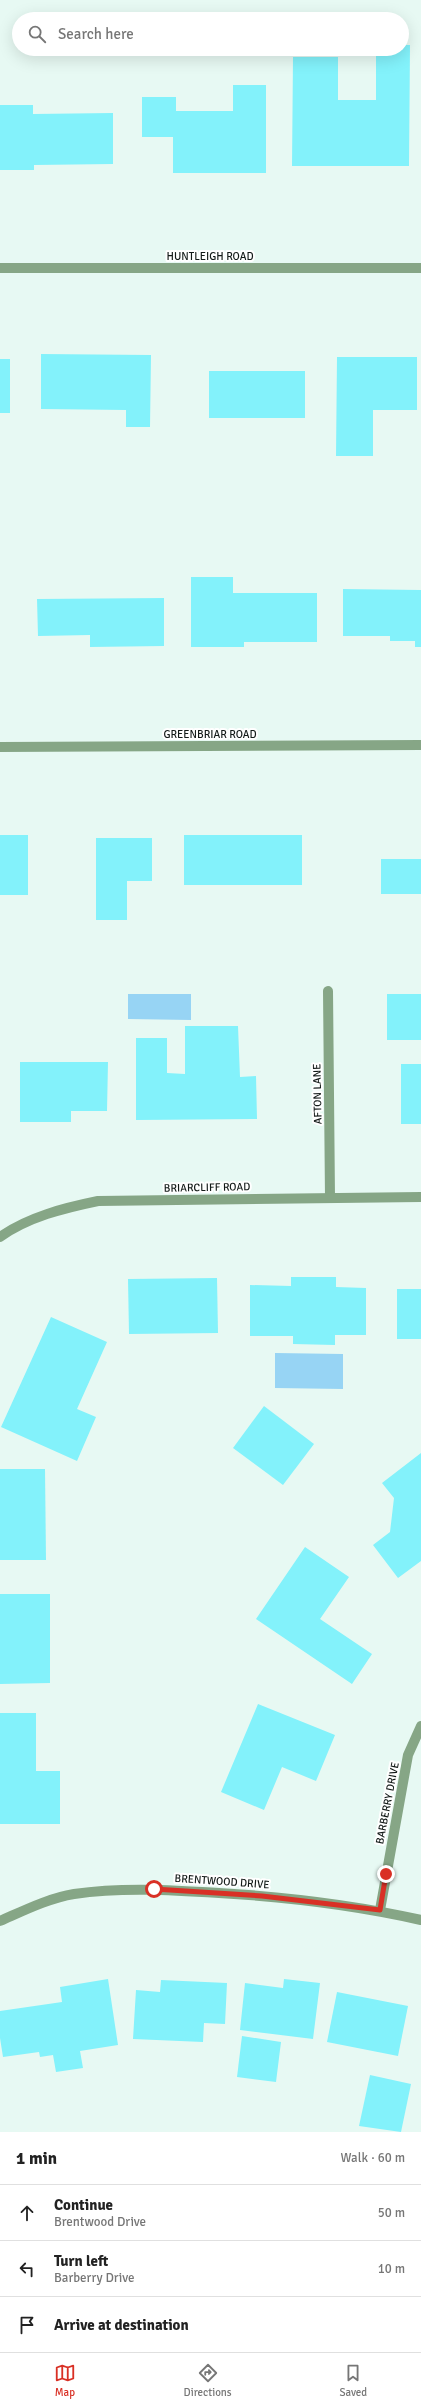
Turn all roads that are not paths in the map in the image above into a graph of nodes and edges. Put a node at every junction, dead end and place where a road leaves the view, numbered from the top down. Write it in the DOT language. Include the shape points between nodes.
graph roads {
  1 [pos="0,268"];
  2 [pos="421,268"];
  3 [pos="421,745"];
  4 [pos="0,747"];
  5 [pos="328,990"];
  6 [pos="330,1197"];
  7 [pos="421,1197"];
  8 [pos="0,1237"];
  9 [pos="421,1726"];
  10 [pos="380,1910"];
  11 [pos="421,1920"];
  12 [pos="0,1921"];
  1 -- 2 [label="street, HUNTLEIGH ROAD"];
  3 -- 4 [label="street, GREENBRIAR ROAD"];
  5 -- 6 [label="street, AFTON LANE"];
  6 -- 7 [label="street, BRIARCLIFF ROAD"];
  6 -- 8 [label="street, BRIARCLIFF ROAD" via="98,1201 60,1209 10,1230"];
  9 -- 10 [label="street, BARBERRY DRIVE" via="408,1755"];
  10 -- 11 [label="street, BRENTWOOD DRIVE"];
  10 -- 12 [label="street, BRENTWOOD DRIVE" via="262,1896 154,1889 73,1894"];
}
